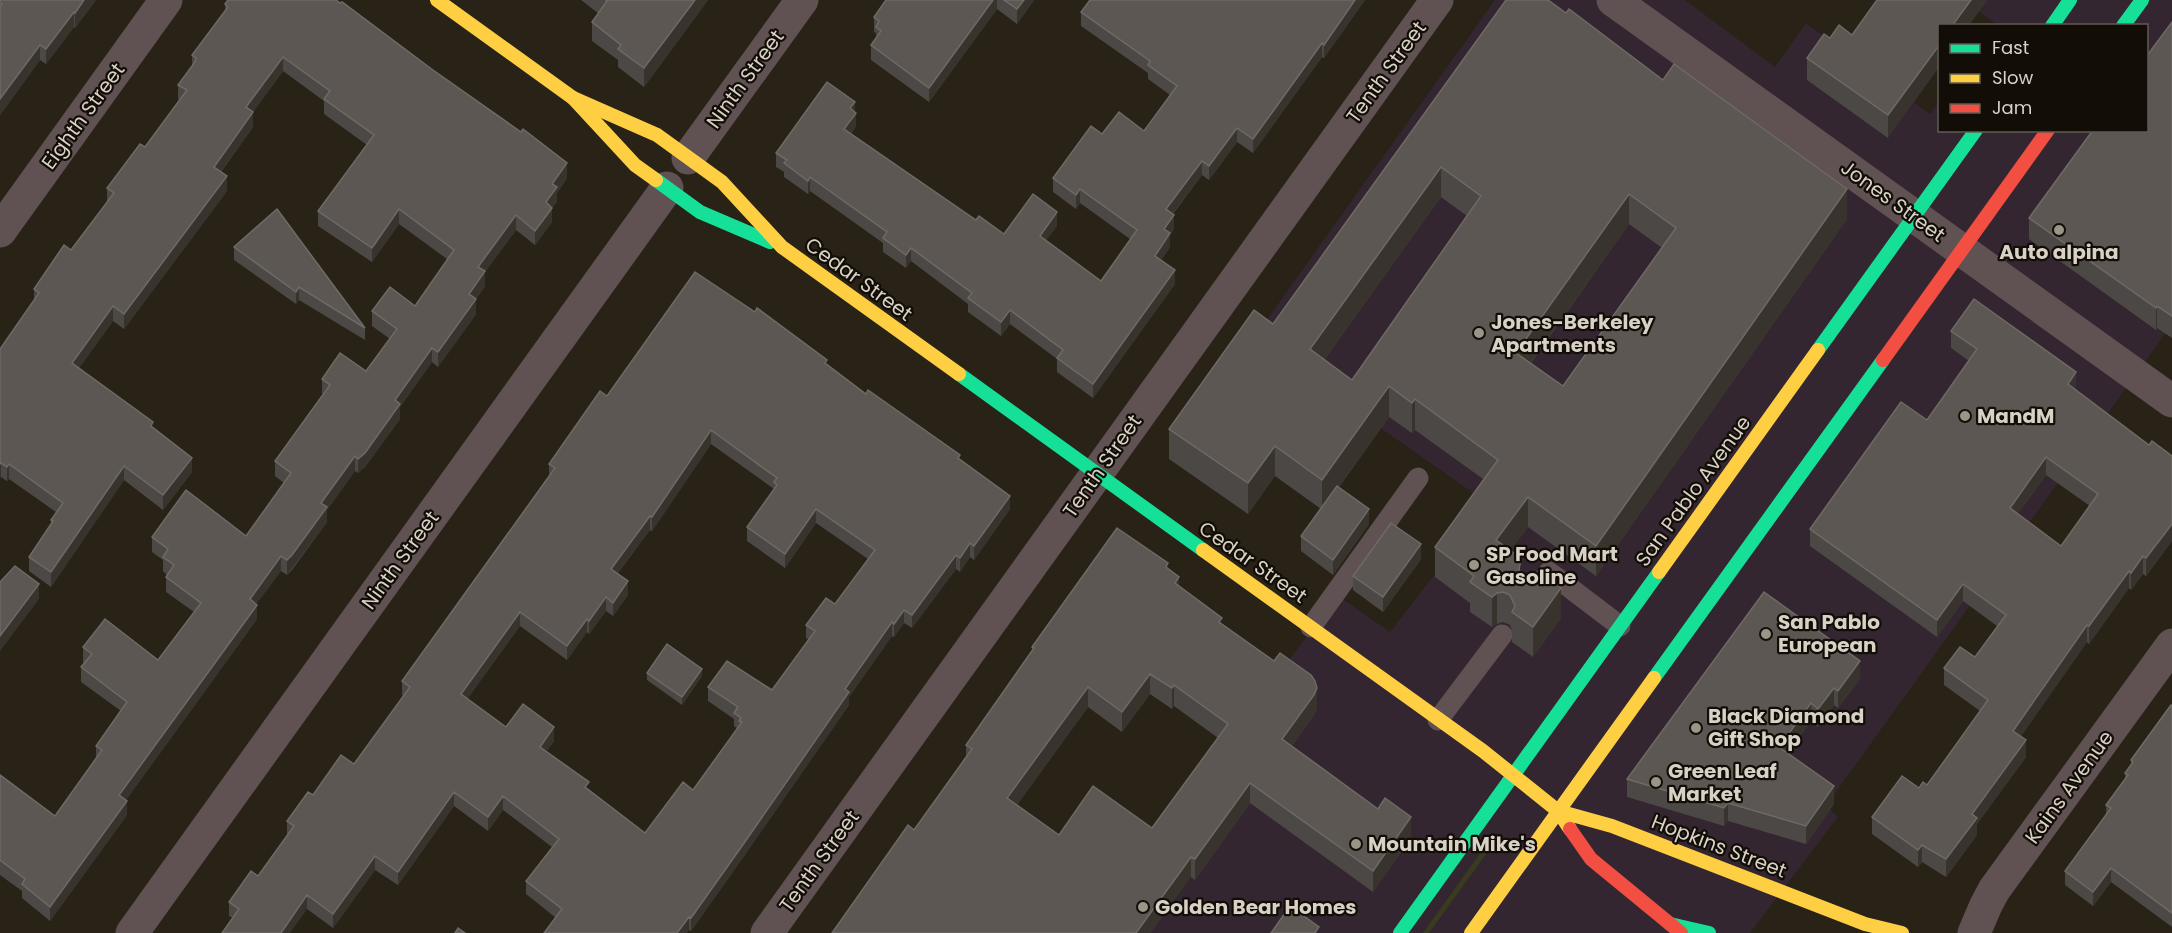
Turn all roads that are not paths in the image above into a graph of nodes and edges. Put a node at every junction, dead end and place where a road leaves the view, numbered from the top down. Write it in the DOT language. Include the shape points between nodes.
graph roads {
  1 [pos="166,0"];
  2 [pos="437,0"];
  3 [pos="802,0"];
  4 [pos="1437,0"];
  5 [pos="1613,0"];
  6 [pos="2070,0"];
  7 [pos="2142,0"];
  8 [pos="2053,24"];
  9 [pos="2124,24"];
  10 [pos="573,98"];
  11 [pos="1975,132"];
  12 [pos="2047,132"];
  13 [pos="688,158"];
  14 [pos="667,188"];
  15 [pos="1914,216"];
  16 [pos="0,231"];
  17 [pos="782,247"];
  18 [pos="1961,250"];
  19 [pos="2172,401"];
  20 [pos="1097,474"];
  21 [pos="1418,478"];
  22 [pos="1531,596"];
  23 [pos="1620,626"];
  24 [pos="1311,627"];
  25 [pos="1502,635"];
  26 [pos="2172,645"];
  27 [pos="1438,720"];
  28 [pos="1513,775"];
  29 [pos="1558,811"];
  30 [pos="1676,928"];
  31 [pos="1864,928"];
  32 [pos="132,933"];
  33 [pos="767,933"];
  34 [pos="1400,933"];
  35 [pos="1471,933"];
  36 [pos="1709,933"];
  37 [pos="1844,933"];
  38 [pos="1902,933"];
  39 [pos="1974,933"];
  1 -- 16 [label="street, Eighth Street"];
  2 -- 10 [label="street, Cedar Street"];
  3 -- 13 [label="street, Ninth Street"];
  4 -- 20 [label="street, Tenth Street"];
  5 -- 15 [label="street, Jones Street"];
  6 -- 8 [label="street"];
  7 -- 9 [label="street"];
  10 -- 13 [label="street, Cedar Street" via="657,135"];
  10 -- 14 [label="street, Cedar Street" via="635,165"];
  11 -- 15 [label="street, San Pablo Avenue"];
  12 -- 18 [label="street"];
  13 -- 17 [label="street, Cedar Street" via="722,182"];
  14 -- 17 [label="street, Cedar Street" via="700,212"];
  14 -- 32 [label="street, Ninth Street"];
  15 -- 18 [label="street, Jones Street"];
  15 -- 23 [label="street, San Pablo Avenue"];
  17 -- 20 [label="street, Cedar Street"];
  18 -- 19 [label="street, Jones Street"];
  18 -- 29 [label="street"];
  20 -- 24 [label="street, Cedar Street"];
  20 -- 33 [label="street, Tenth Street"];
  21 -- 24 [label="lane"];
  22 -- 23 [label="lane" via="1549,572"];
  23 -- 28 [label="street, San Pablo Avenue"];
  24 -- 27 [label="street, Cedar Street"];
  25 -- 27 [label="lane"];
  26 -- 39 [label="street, Kains Avenue" via="1994,890"];
  27 -- 28 [label="street, Cedar Street"];
  28 -- 29 [label="street, Cedar Street"];
  28 -- 34 [label="street, San Pablo Avenue"];
  29 -- 30 [label="street, Cedar Street" via="1591,859"];
  29 -- 31 [label="street, Hopkins Street" via="1612,826"];
  29 -- 35 [label="street"];
  30 -- 36 [label="street"];
  31 -- 37 [label="street"];
  31 -- 38 [label="street, Hopkins Street"];
}
